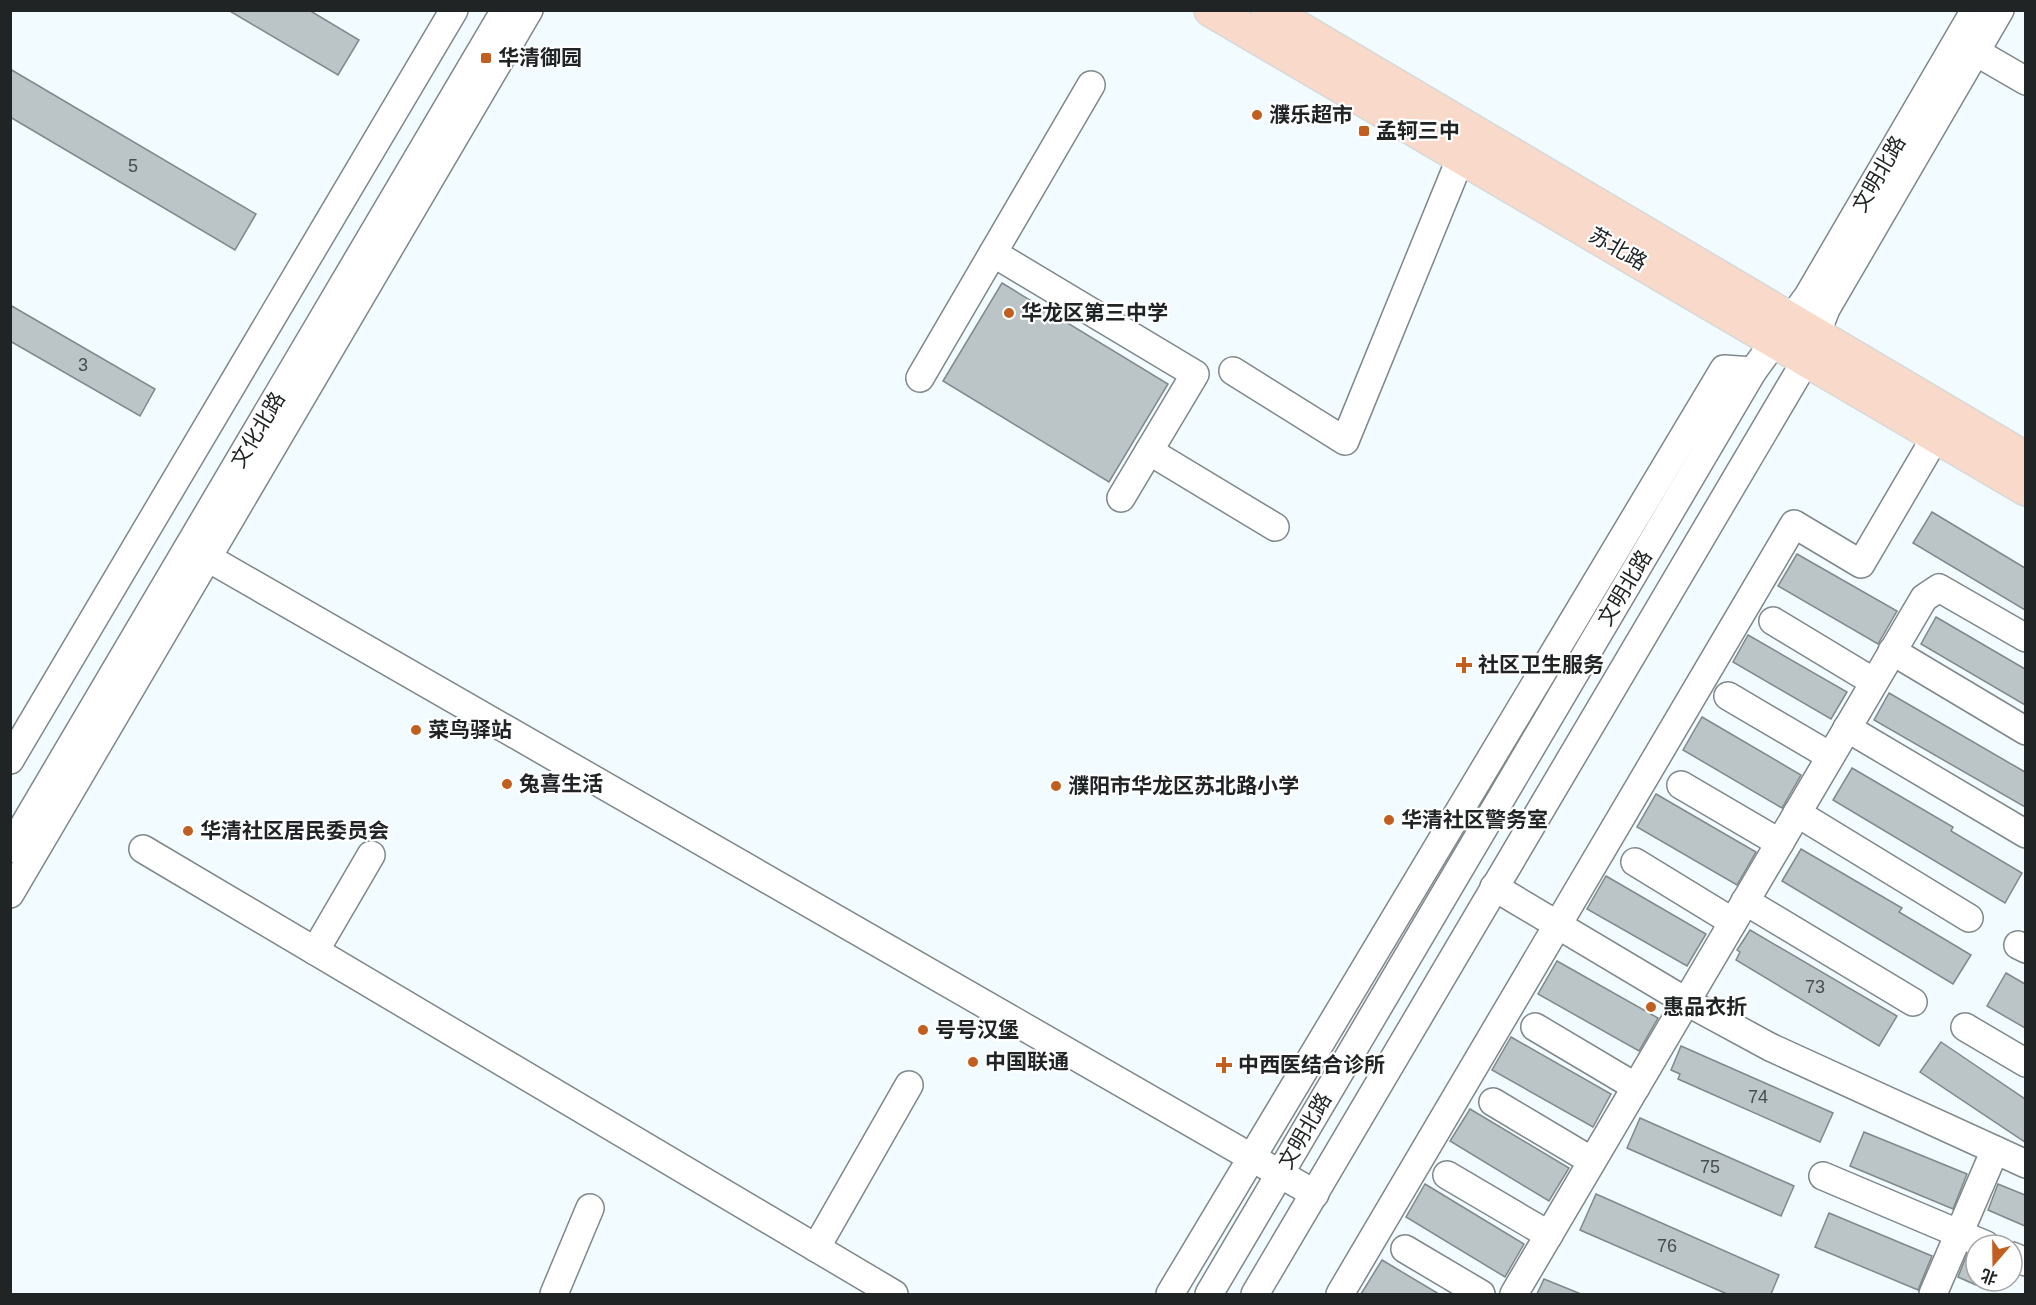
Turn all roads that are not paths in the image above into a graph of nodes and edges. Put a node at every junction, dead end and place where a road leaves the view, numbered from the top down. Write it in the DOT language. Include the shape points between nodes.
graph roads {
  1 [pos="453,10"];
  2 [pos="483,10"];
  3 [pos="505,10"];
  4 [pos="529,10"];
  5 [pos="1211,10"];
  6 [pos="1268,10"];
  7 [pos="1975,10"];
  8 [pos="2000,10"];
  9 [pos="1976,52"];
  10 [pos="2025,81"];
  11 [pos="1091,86"];
  12 [pos="1461,157"];
  13 [pos="993,254"];
  14 [pos="1797,339"];
  15 [pos="1233,371"];
  16 [pos="1753,371"];
  17 [pos="920,378"];
  18 [pos="1936,436"];
  19 [pos="1149,451"];
  20 [pos="2025,459"];
  21 [pos="2025,489"];
  22 [pos="1121,498"];
  23 [pos="1275,527"];
  24 [pos="198,553"];
  25 [pos="1773,621"];
  26 [pos="2025,638"];
  27 [pos="1892,651"];
  28 [pos="1874,682"];
  29 [pos="1728,696"];
  30 [pos="1847,728"];
  31 [pos="2025,731"];
  32 [pos="1830,756"];
  33 [pos="10,760"];
  34 [pos="1681,785"];
  35 [pos="10,812"];
  36 [pos="1797,813"];
  37 [pos="2025,834"];
  38 [pos="1780,843"];
  39 [pos="10,849"];
  40 [pos="143,849"];
  41 [pos="370,855"];
  42 [pos="1635,862"];
  43 [pos="1494,887"];
  44 [pos="10,894"];
  45 [pos="1739,912"];
  46 [pos="1969,918"];
  47 [pos="1557,926"];
  48 [pos="315,951"];
  49 [pos="1687,1002"];
  50 [pos="1913,1002"];
  51 [pos="1535,1027"];
  52 [pos="1965,1027"];
  53 [pos="2025,1063"];
  54 [pos="909,1085"];
  55 [pos="1636,1087"];
  56 [pos="1493,1102"];
  57 [pos="1995,1150"];
  58 [pos="1252,1158"];
  59 [pos="1592,1161"];
  60 [pos="2025,1164"];
  61 [pos="1280,1174"];
  62 [pos="1447,1174"];
  63 [pos="1823,1176"];
  64 [pos="1315,1194"];
  65 [pos="590,1208"];
  66 [pos="1959,1234"];
  67 [pos="1549,1235"];
  68 [pos="1964,1236"];
  69 [pos="816,1248"];
  70 [pos="1405,1249"];
  71 [pos="554,1294"];
  72 [pos="894,1294"];
  73 [pos="1170,1294"];
  74 [pos="1209,1294"];
  75 [pos="1255,1294"];
  76 [pos="1340,1294"];
  77 [pos="1481,1294"];
  78 [pos="1514,1294"];
  79 [pos="1934,1294"];
  1 -- 33 [label="street"];
  2 -- 35 [label="street, 文化北路"];
  3 -- 24 [label="street, 文化北路"];
  4 -- 24 [label="street"];
  5 -- 12 [label="main road, 苏北路"];
  6 -- 14 [label="main road, 苏北路"];
  7 -- 14 [label="street, 文明北路" via="1809,296"];
  8 -- 9 [label="street, 文明北路"];
  9 -- 10 [label="street"];
  9 -- 14 [label="street, 文明北路" via="1826,309"];
  11 -- 13 [label="street"];
  12 -- 14 [label="main road, 苏北路"];
  12 -- 15 [label="street" via="1345,441"];
  13 -- 17 [label="street"];
  13 -- 19 [label="street" via="1195,374"];
  14 -- 16 [label="street, 文明北路"];
  14 -- 18 [label="main road, 苏北路"];
  14 -- 20 [label="main road, 苏北路"];
  14 -- 43 [label="street, 文明北路"];
  16 -- 58 [label="street" via="1724,369"];
  16 -- 61 [label="street, 文明北路"];
  18 -- 21 [label="main road, 苏北路"];
  18 -- 47 [label="street" via="1861,564 1794,524"];
  19 -- 22 [label="street"];
  19 -- 23 [label="street"];
  24 -- 39 [label="street, 文化北路"];
  24 -- 44 [label="street"];
  24 -- 58 [label="street"];
  25 -- 28 [label="street"];
  26 -- 27 [label="street" via="1939,588 1924,598"];
  27 -- 28 [label="street"];
  27 -- 31 [label="street"];
  28 -- 30 [label="street"];
  29 -- 32 [label="street"];
  30 -- 32 [label="street"];
  30 -- 37 [label="street"];
  32 -- 36 [label="street"];
  34 -- 38 [label="street"];
  36 -- 38 [label="street"];
  36 -- 46 [label="street"];
  38 -- 45 [label="street"];
  40 -- 48 [label="street"];
  41 -- 48 [label="street"];
  42 -- 45 [label="street"];
  43 -- 47 [label="street"];
  43 -- 64 [label="street, 文明北路"];
  45 -- 49 [label="street"];
  45 -- 50 [label="street"];
  47 -- 49 [label="street"];
  47 -- 76 [label="street"];
  48 -- 69 [label="street"];
  49 -- 55 [label="street"];
  49 -- 57 [label="street" via="1770,1047"];
  51 -- 55 [label="street"];
  52 -- 53 [label="street"];
  54 -- 69 [label="street"];
  55 -- 59 [label="street"];
  56 -- 59 [label="street"];
  57 -- 60 [label="street"];
  57 -- 66 [label="street"];
  58 -- 61 [label="street"];
  58 -- 73 [label="street"];
  59 -- 67 [label="street"];
  61 -- 64 [label="street"];
  61 -- 74 [label="street, 文明北路"];
  62 -- 67 [label="street"];
  63 -- 66 [label="street"];
  64 -- 75 [label="street, 文明北路"];
  65 -- 71 [label="street"];
  66 -- 68 [label="street"];
  66 -- 79 [label="street"];
  67 -- 78 [label="street"];
  69 -- 72 [label="street"];
  70 -- 77 [label="street"];
}
